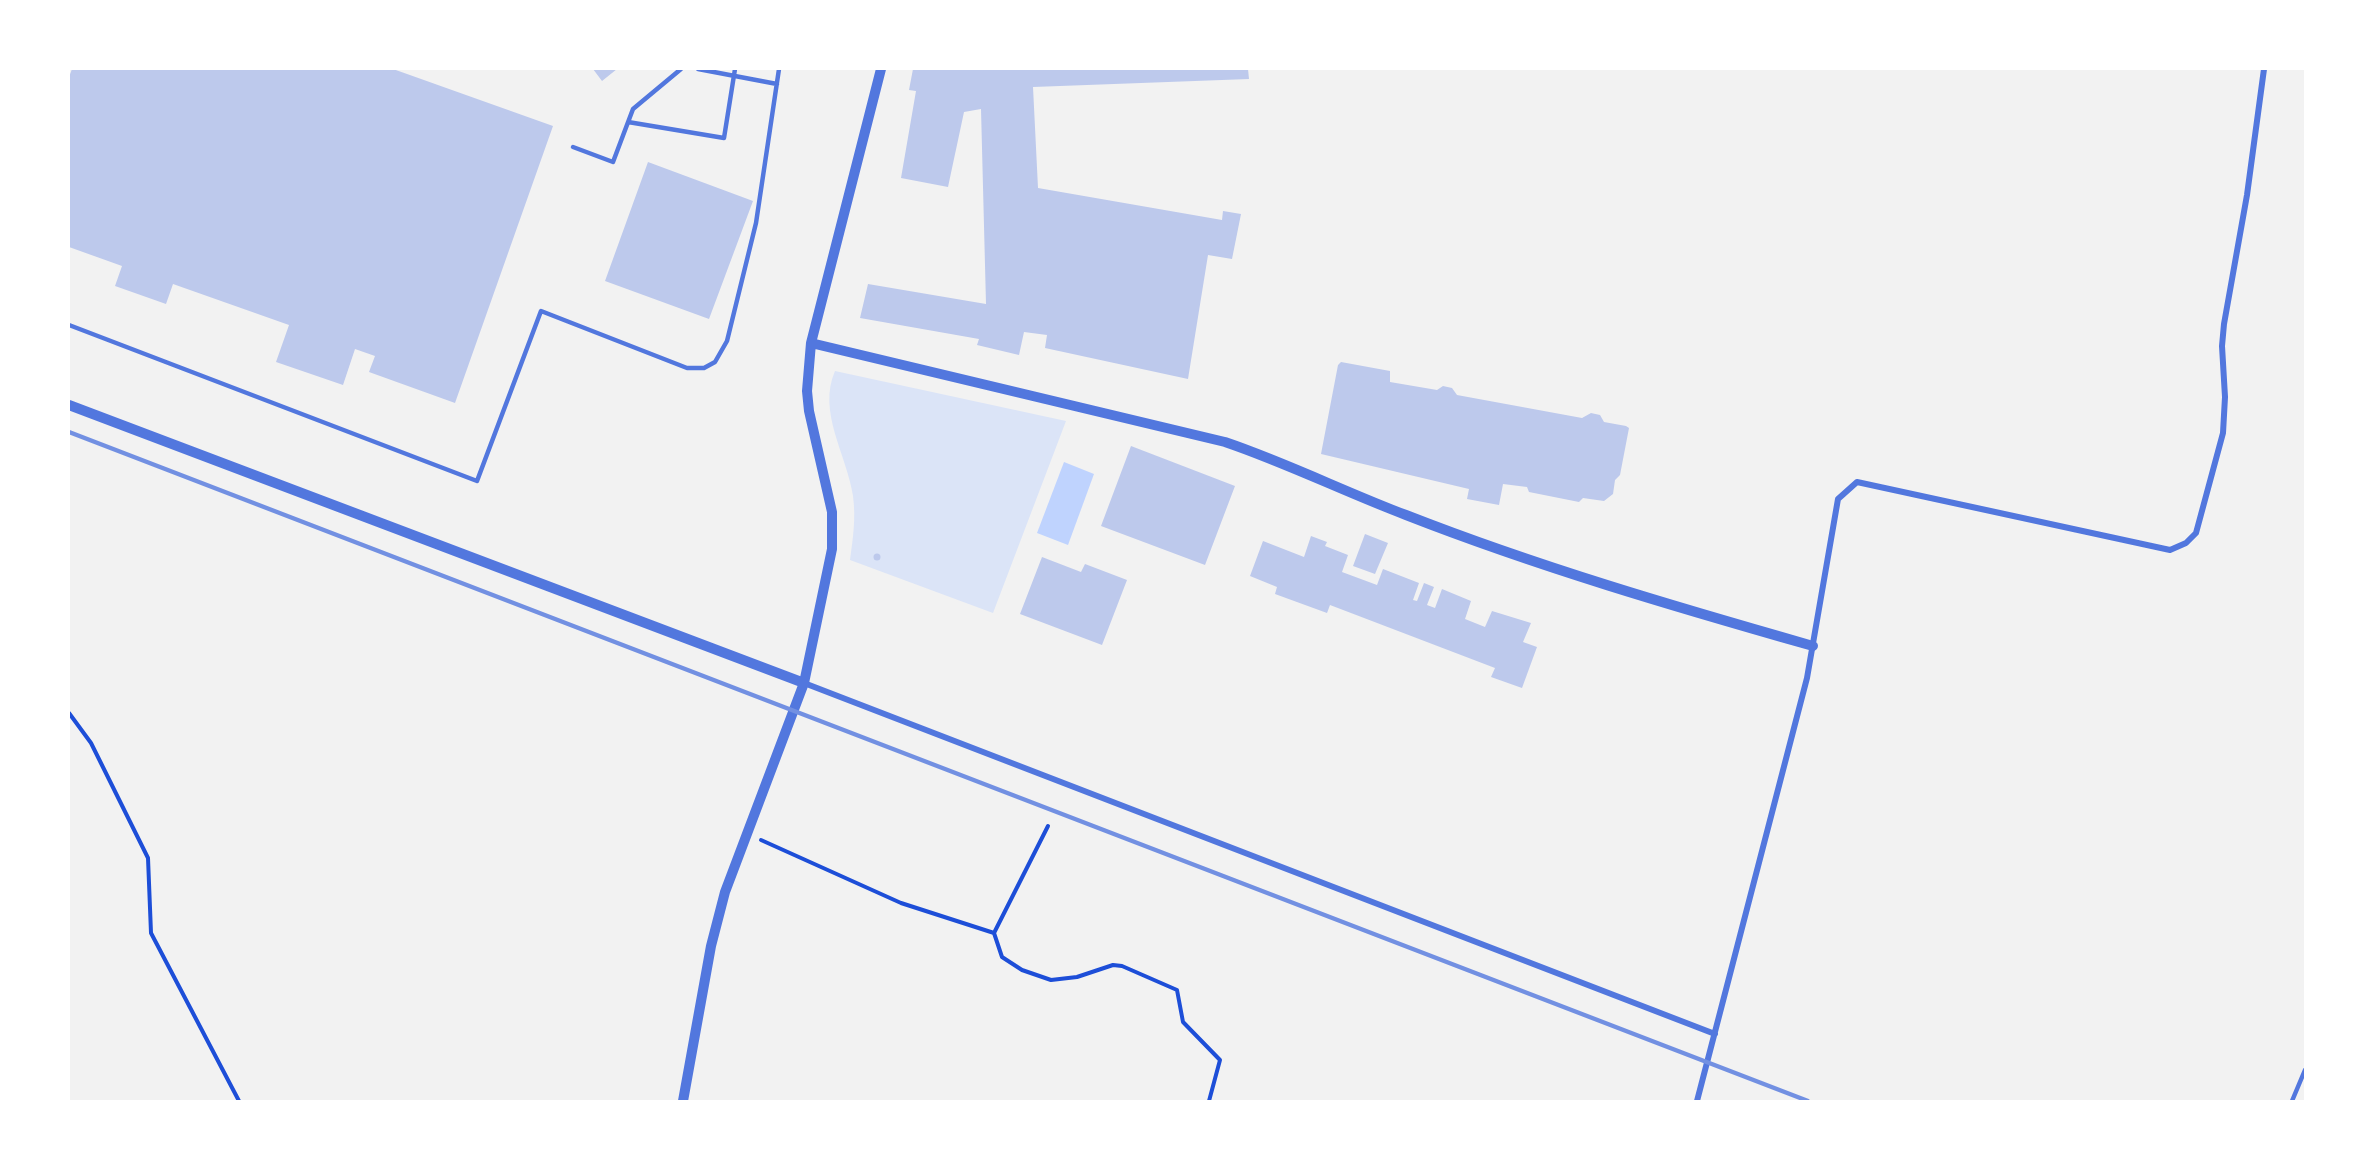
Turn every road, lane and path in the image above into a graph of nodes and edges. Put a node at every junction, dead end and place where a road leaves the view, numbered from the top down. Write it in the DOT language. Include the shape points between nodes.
graph roads {
  1 [pos="681,69"];
  2 [pos="698,69"];
  3 [pos="735,69"];
  4 [pos="779,69"];
  5 [pos="881,69"];
  6 [pos="2264,69"];
  7 [pos="734,76"];
  8 [pos="777,84"];
  9 [pos="628,122"];
  10 [pos="573,147"];
  11 [pos="69,325"];
  12 [pos="810,344"];
  13 [pos="69,405"];
  14 [pos="1813,646"];
  15 [pos="804,683"];
  16 [pos="69,713"];
  17 [pos="1048,826"];
  18 [pos="746,834"];
  19 [pos="994,933"];
  20 [pos="1715,1034"];
  21 [pos="2305,1071"];
  22 [pos="238,1101"];
  23 [pos="683,1101"];
  24 [pos="1209,1101"];
  25 [pos="1697,1101"];
  26 [pos="2292,1101"];
  1 -- 9 [label="lane" via="633,109"];
  2 -- 7 [label="lane"];
  3 -- 7 [label="lane"];
  4 -- 8 [label="lane"];
  5 -- 12 [label="street"];
  6 -- 14 [label="street" via="2223,335 2223,433 2196,533 2170,550 2151,548 1857,482 1838,499"];
  7 -- 8 [label="lane"];
  7 -- 9 [label="lane" via="724,138"];
  8 -- 11 [label="lane" via="756,223 727,341 715,362 704,368 687,368 542,311 477,481"];
  9 -- 10 [label="lane" via="613,162"];
  12 -- 14 [label="street" via="1225,442 1494,548"];
  12 -- 15 [label="street" via="809,411 828,483 833,531"];
  13 -- 15 [label="street"];
  14 -- 20 [label="street"];
  15 -- 18 [label="street"];
  15 -- 20 [label="street"];
  16 -- 22 [label="path" via="91,743 148,858 151,933"];
  17 -- 19 [label="path"];
  18 -- 19 [label="path" via="892,900"];
  18 -- 23 [label="street" via="711,946"];
  19 -- 24 [label="path" via="1002,957 1022,970 1051,980 1077,977 1113,965 1177,990 1183,1022 1220,1060"];
  20 -- 25 [label="street"];
  21 -- 26 [label="lane"];
}
